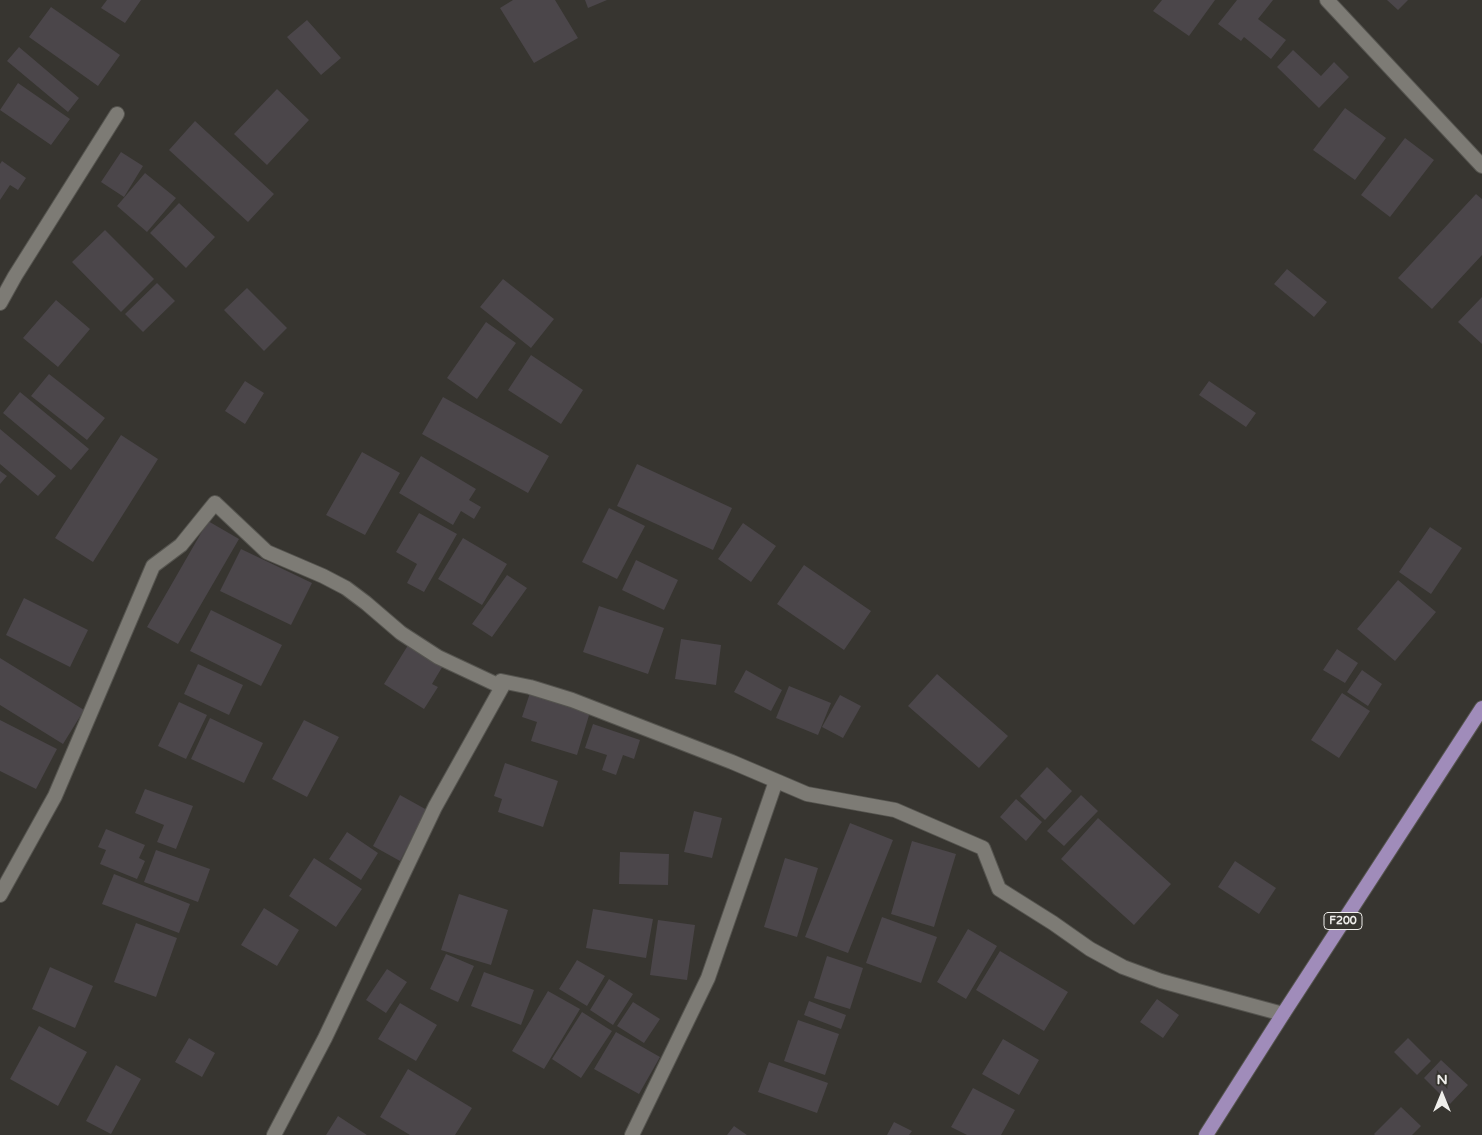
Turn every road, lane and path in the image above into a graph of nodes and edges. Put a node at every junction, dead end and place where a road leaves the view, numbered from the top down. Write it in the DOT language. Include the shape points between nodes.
graph roads {
  1 [pos="1326,0"];
  2 [pos="117,114"];
  3 [pos="1482,166"];
  4 [pos="0,303"];
  5 [pos="502,687"];
  6 [pos="1482,708"];
  7 [pos="776,781"];
  8 [pos="0,895"];
  9 [pos="1283,1014"];
  10 [pos="274,1135"];
  11 [pos="632,1135"];
  12 [pos="1206,1135"];
  1 -- 3 [label="street"];
  2 -- 4 [label="street"];
  5 -- 7 [label="street" via="501,681 572,700"];
  5 -- 8 [label="street" via="438,657 401,633 346,588 268,552 215,503 181,546 153,566 55,796"];
  5 -- 10 [label="street" via="435,807 325,1038"];
  6 -- 9 [label="main road, F200"];
  7 -- 9 [label="street" via="807,794 895,810 983,848 999,889 1090,949 1123,967 1161,981"];
  7 -- 11 [label="street" via="708,978"];
  9 -- 12 [label="main road, F200"];
}
